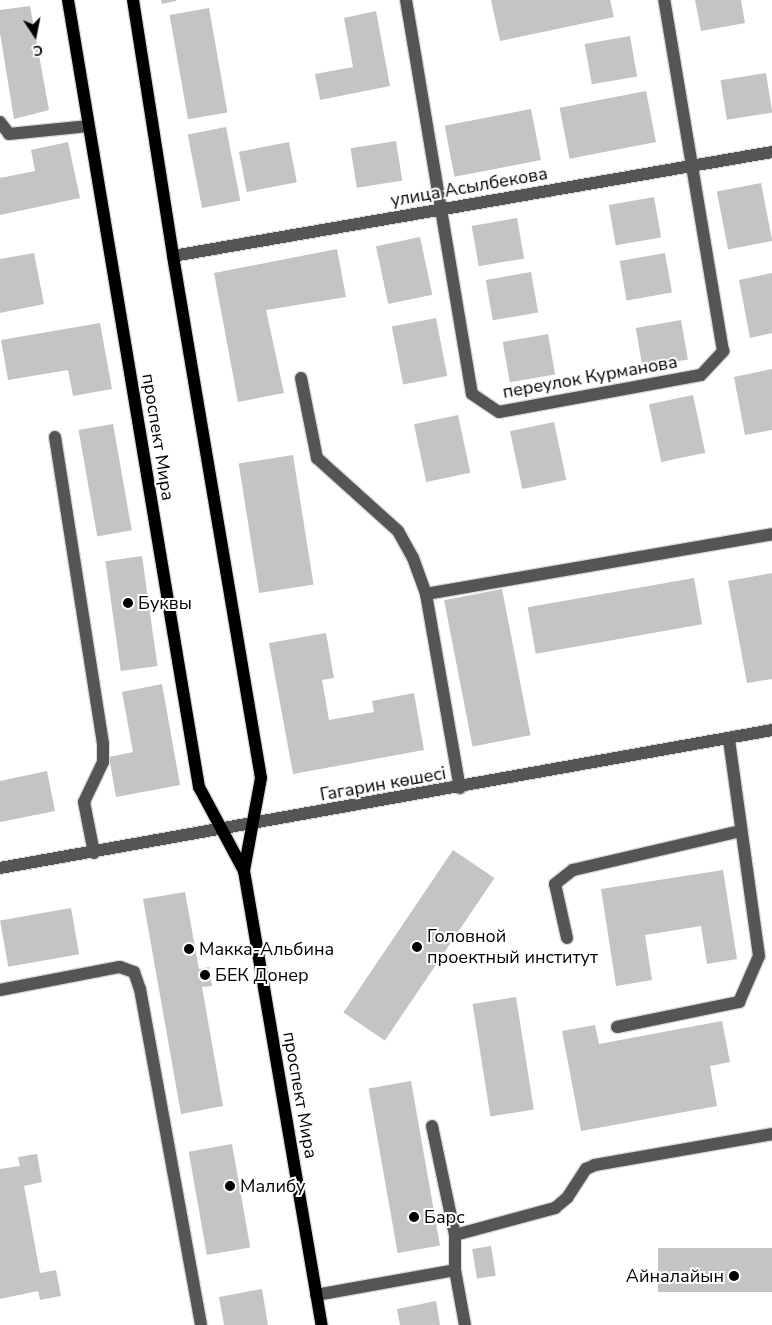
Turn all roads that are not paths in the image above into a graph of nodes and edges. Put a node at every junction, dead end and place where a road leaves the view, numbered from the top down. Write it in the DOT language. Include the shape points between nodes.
graph roads {
  1 [pos="68,0"];
  2 [pos="133,0"];
  3 [pos="406,0"];
  4 [pos="664,0"];
  5 [pos="0,122"];
  6 [pos="89,126"];
  7 [pos="772,152"];
  8 [pos="692,166"];
  9 [pos="443,210"];
  10 [pos="173,256"];
  11 [pos="301,378"];
  12 [pos="55,437"];
  13 [pos="772,534"];
  14 [pos="426,594"];
  15 [pos="772,730"];
  16 [pos="729,739"];
  17 [pos="460,788"];
  18 [pos="252,825"];
  19 [pos="222,831"];
  20 [pos="741,831"];
  21 [pos="94,853"];
  22 [pos="0,868"];
  23 [pos="244,870"];
  24 [pos="567,938"];
  25 [pos="0,990"];
  26 [pos="617,1026"];
  27 [pos="432,1126"];
  28 [pos="772,1134"];
  29 [pos="455,1235"];
  30 [pos="455,1270"];
  31 [pos="316,1295"];
  32 [pos="201,1325"];
  33 [pos="322,1325"];
  34 [pos="464,1325"];
  1 -- 6 [label="main road, проспект Мира"];
  2 -- 10 [label="main road, проспект Мира"];
  3 -- 9 [label="street, переулок Курманова"];
  4 -- 8 [label="street, переулок Курманова"];
  5 -- 6 [label="street" via="9,134"];
  6 -- 19 [label="main road, проспект Мира" via="198,787"];
  7 -- 8 [label="street, улица Асылбекова"];
  8 -- 9 [label="street, улица Асылбекова"];
  8 -- 9 [label="street, переулок Курманова" via="723,351 701,375 499,412 472,394"];
  9 -- 10 [label="street, улица Асылбекова"];
  10 -- 18 [label="main road, проспект Мира" via="261,778"];
  11 -- 14 [label="street" via="317,458 398,531 414,558"];
  12 -- 21 [label="street" via="102,744 103,762 84,802"];
  13 -- 14 [label="street"];
  14 -- 17 [label="street"];
  15 -- 16 [label="street, Гагарин көшесі"];
  16 -- 17 [label="street, Гагарин көшесі"];
  16 -- 20 [label="street"];
  17 -- 18 [label="street, Гагарин көшесі"];
  18 -- 19 [label="street, Гагарин көшесі"];
  18 -- 23 [label="main road, проспект Мира"];
  19 -- 21 [label="street, Гагарин көшесі"];
  19 -- 23 [label="main road, проспект Мира"];
  20 -- 24 [label="street" via="573,870 555,884"];
  20 -- 26 [label="street" via="759,956 739,1002"];
  21 -- 22 [label="street, Гагарин көшесі"];
  23 -- 31 [label="main road, проспект Мира"];
  25 -- 32 [label="street" via="120,968 134,972 140,989"];
  27 -- 29 [label="street"];
  28 -- 29 [label="street" via="595,1164 586,1169 567,1198 555,1208"];
  29 -- 30 [label="street"];
  30 -- 31 [label="street"];
  30 -- 34 [label="street"];
  31 -- 33 [label="main road, проспект Мира"];
}
